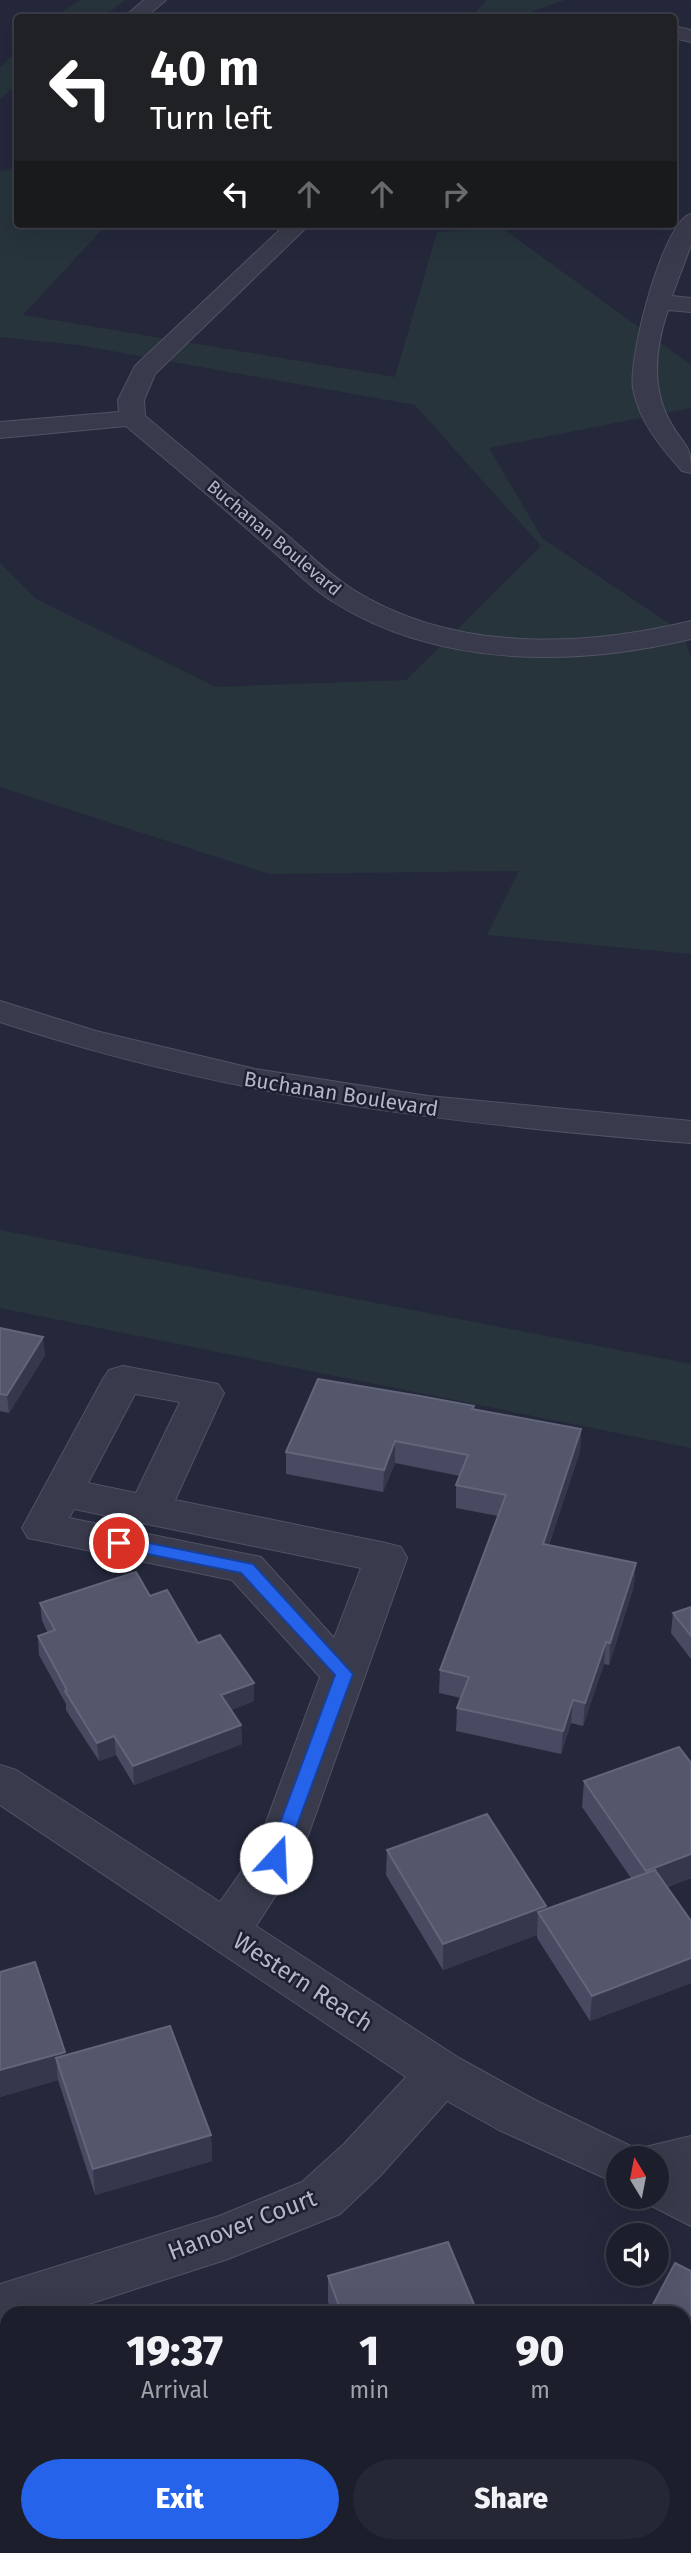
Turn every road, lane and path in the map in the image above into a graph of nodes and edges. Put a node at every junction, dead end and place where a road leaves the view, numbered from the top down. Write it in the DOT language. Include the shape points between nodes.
graph roads {
  1 [pos="156,0"];
  2 [pos="137,14"];
  3 [pos="691,221"];
  4 [pos="295,228"];
  5 [pos="658,302"];
  6 [pos="691,305"];
  7 [pos="132,418"];
  8 [pos="0,430"];
  9 [pos="691,465"];
  10 [pos="691,630"];
  11 [pos="0,1011"];
  12 [pos="691,1132"];
  13 [pos="63,1492"];
  14 [pos="149,1510"];
  15 [pos="253,1550"];
  16 [pos="344,1674"];
  17 [pos="0,1782"];
  18 [pos="226,1931"];
  19 [pos="441,2073"];
  20 [pos="606,2156"];
  21 [pos="691,2158"];
  22 [pos="669,2162"];
  23 [pos="669,2190"];
  24 [pos="691,2203"];
  25 [pos="6,2306"];
  1 -- 2 [label="street"];
  3 -- 5 [label="street"];
  4 -- 7 [label="street" via="144,371 131,400"];
  5 -- 6 [label="street"];
  5 -- 9 [label="street" via="644,340 646,398 666,436"];
  7 -- 8 [label="street"];
  7 -- 10 [label="street, Buchanan Boulevard" via="342,595 391,619 498,647 625,644"];
  11 -- 12 [label="street, Buchanan Boulevard" via="143,1058 245,1080 454,1111"];
  13 -- 14 [label="street"];
  13 -- 14 [label="street" via="123,1379 204,1393"];
  13 -- 15 [label="street" via="43,1528"];
  14 -- 15 [label="street"];
  15 -- 16 [label="street"];
  15 -- 16 [label="street" via="386,1558"];
  16 -- 18 [label="street" via="276,1858"];
  17 -- 18 [label="street, Western Reach"];
  18 -- 19 [label="street, Western Reach"];
  19 -- 20 [label="street, Western Reach"];
  19 -- 25 [label="street, Hanover Court" via="321,2198 228,2236"];
  21 -- 22 [label="street"];
  23 -- 24 [label="street"];
}
